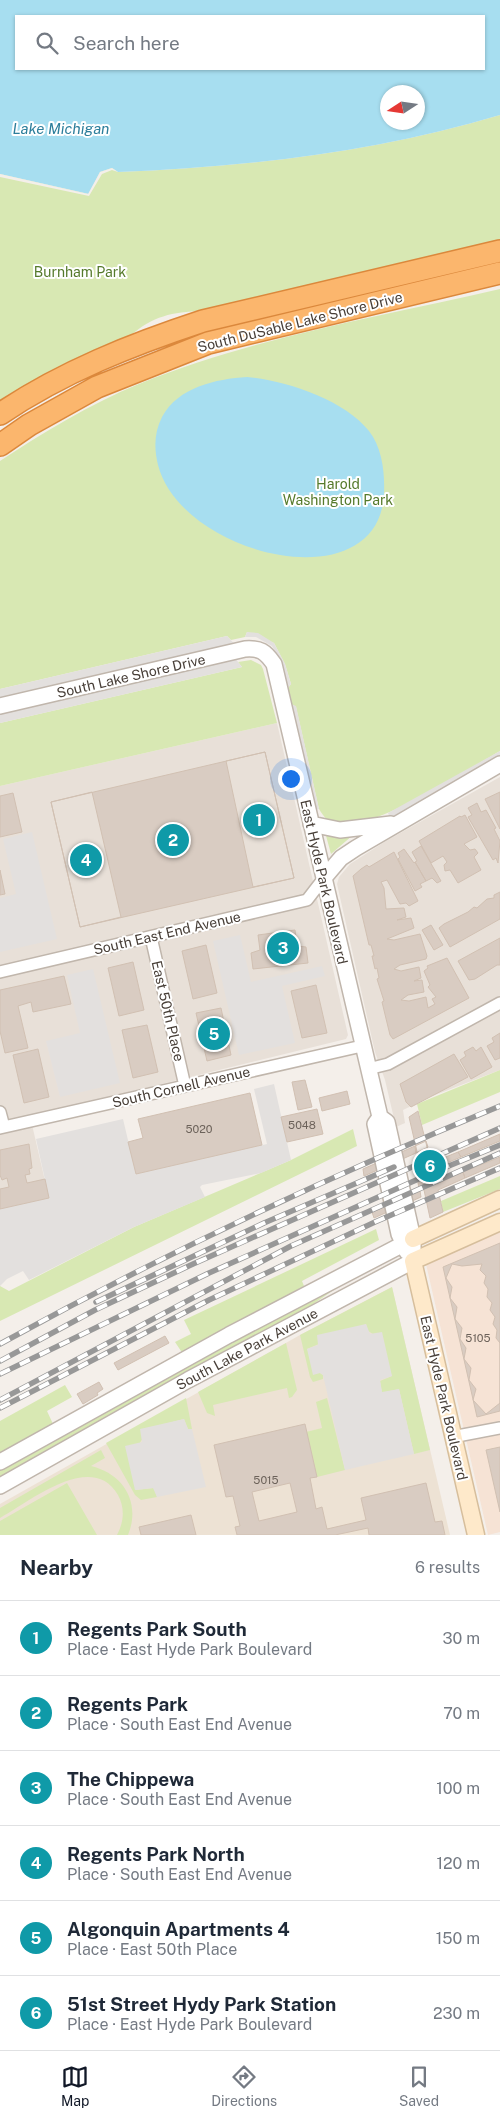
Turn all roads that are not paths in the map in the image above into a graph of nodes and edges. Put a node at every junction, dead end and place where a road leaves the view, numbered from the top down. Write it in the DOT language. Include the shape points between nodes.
graph roads {
  1 [pos="500,251"];
  2 [pos="500,273"];
  3 [pos="500,285"];
  4 [pos="304,319"];
  5 [pos="0,414"];
  6 [pos="0,445"];
  7 [pos="261,650"];
  8 [pos="0,706"];
  9 [pos="500,764"];
  10 [pos="396,823"];
  11 [pos="311,824"];
  12 [pos="324,878"];
  13 [pos="151,937"];
  14 [pos="0,972"];
  15 [pos="500,1003"];
  16 [pos="362,1046"];
  17 [pos="368,1069"];
  18 [pos="185,1086"];
  19 [pos="0,1112"];
  20 [pos="2,1127"];
  21 [pos="500,1199"];
  22 [pos="500,1222"];
  23 [pos="408,1242"];
  24 [pos="413,1261"];
  25 [pos="500,1428"];
  26 [pos="452,1437"];
  27 [pos="0,1462"];
  28 [pos="0,1486"];
  29 [pos="476,1535"];
  1 -- 5 [label="highway, South DuSable Lake Shore Drive" via="203,321 160,335 89,365"];
  2 -- 4 [label="highway, South DuSable Lake Shore Drive"];
  3 -- 4 [label="highway" via="344,320"];
  4 -- 6 [label="highway, South DuSable Lake Shore Drive" via="208,343 154,363 97,387"];
  7 -- 8 [label="street, South Lake Shore Drive" via="240,650"];
  7 -- 11 [label="street, East Hyde Park Boulevard" via="274,664"];
  9 -- 10 [label="street"];
  10 -- 11 [label="street" via="340,830"];
  10 -- 12 [label="street" via="341,858"];
  11 -- 12 [label="street, East Hyde Park Boulevard"];
  12 -- 13 [label="street, South East End Avenue" via="307,900"];
  12 -- 16 [label="street, East Hyde Park Boulevard"];
  13 -- 14 [label="street, South East End Avenue"];
  13 -- 18 [label="street, East 50th Place"];
  15 -- 17 [label="street" via="388,1064"];
  16 -- 17 [label="street, East Hyde Park Boulevard"];
  16 -- 18 [label="street, South Cornell Avenue"];
  17 -- 23 [label="street, East Hyde Park Boulevard" via="380,1117 387,1122"];
  18 -- 20 [label="street, South Cornell Avenue"];
  19 -- 20 [label="street"];
  21 -- 23 [label="main road, South Lake Park Avenue"];
  22 -- 24 [label="main road, South Lake Park Avenue"];
  23 -- 24 [label="street, East Hyde Park Boulevard"];
  23 -- 27 [label="street, South Lake Park Avenue" via="229,1335"];
  24 -- 26 [label="main road, East Hyde Park Boulevard"];
  24 -- 28 [label="street, South Lake Park Avenue" via="196,1376"];
  25 -- 26 [label="street"];
  26 -- 29 [label="main road, East Hyde Park Boulevard"];
}
